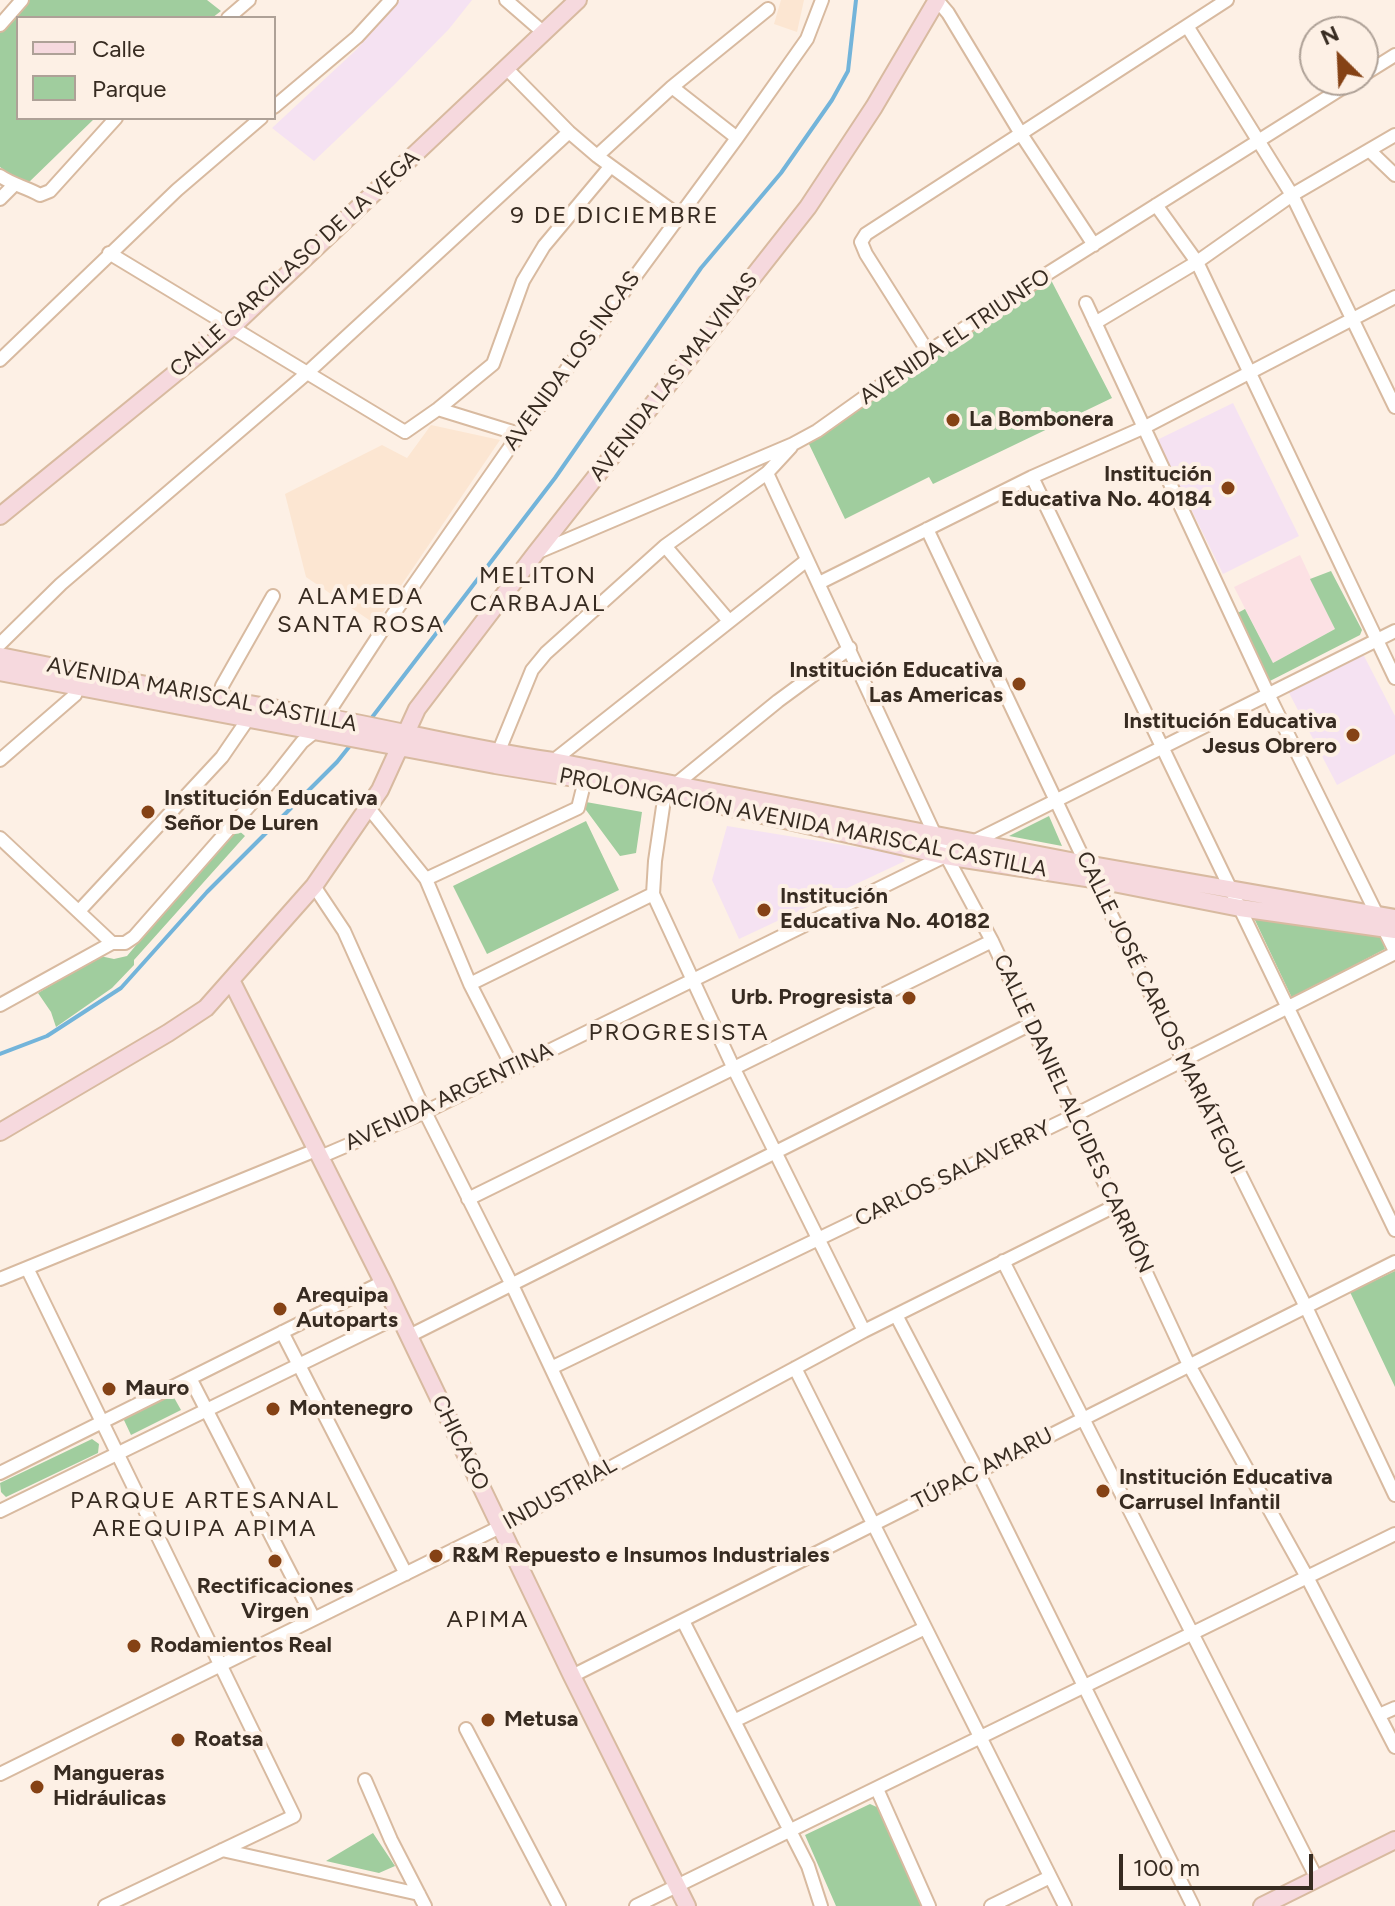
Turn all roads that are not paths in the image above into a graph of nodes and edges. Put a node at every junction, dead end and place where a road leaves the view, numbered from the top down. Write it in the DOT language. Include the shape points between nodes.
graph roads {
  1 [pos="22,0"];
  2 [pos="249,0"];
  3 [pos="391,0"];
  4 [pos="506,0"];
  5 [pos="578,0"];
  6 [pos="822,0"];
  7 [pos="937,0"];
  8 [pos="1227,0"];
  9 [pos="768,9"];
  10 [pos="230,16"];
  11 [pos="1,20"];
  12 [pos="1187,26"];
  13 [pos="544,33"];
  14 [pos="507,69"];
  15 [pos="672,87"];
  16 [pos="1330,96"];
  17 [pos="276,105"];
  18 [pos="114,120"];
  19 [pos="259,120"];
  20 [pos="569,132"];
  21 [pos="1021,134"];
  22 [pos="1395,135"];
  23 [pos="737,138"];
  24 [pos="1260,140"];
  25 [pos="1369,150"];
  26 [pos="597,156"];
  27 [pos="610,167"];
  28 [pos="1395,175"];
  29 [pos="0,176"];
  30 [pos="13,186"];
  31 [pos="1292,195"];
  32 [pos="0,199"];
  33 [pos="1156,205"];
  34 [pos="678,215"];
  35 [pos="1094,245"];
  36 [pos="109,253"];
  37 [pos="1197,262"];
  38 [pos="1395,297"];
  39 [pos="1086,303"];
  40 [pos="1353,318"];
  41 [pos="1095,323"];
  42 [pos="231,328"];
  43 [pos="928,352"];
  44 [pos="0,360"];
  45 [pos="1248,372"];
  46 [pos="306,374"];
  47 [pos="1395,407"];
  48 [pos="438,409"];
  49 [pos="1145,427"];
  50 [pos="519,434"];
  51 [pos="793,444"];
  52 [pos="767,473"];
  53 [pos="1032,477"];
  54 [pos="0,516"];
  55 [pos="927,529"];
  56 [pos="665,546"];
  57 [pos="535,554"];
  58 [pos="807,560"];
  59 [pos="819,583"];
  60 [pos="273,596"];
  61 [pos="729,621"];
  62 [pos="1395,631"];
  63 [pos="1376,640"];
  64 [pos="0,644"];
  65 [pos="850,648"];
  66 [pos="0,656"];
  67 [pos="0,672"];
  68 [pos="1395,678"];
  69 [pos="82,679"];
  70 [pos="1268,694"];
  71 [pos="217,706"];
  72 [pos="248,719"];
  73 [pos="321,724"];
  74 [pos="393,738"];
  75 [pos="1162,747"];
  76 [pos="496,759"];
  77 [pos="0,760"];
  78 [pos="553,761"];
  79 [pos="586,774"];
  80 [pos="671,789"];
  81 [pos="1056,800"];
  82 [pos="368,807"];
  83 [pos="935,835"];
  84 [pos="0,838"];
  85 [pos="971,842"];
  86 [pos="945,856"];
  87 [pos="1090,871"];
  88 [pos="426,879"];
  89 [pos="314,886"];
  90 [pos="1230,888"];
  91 [pos="653,894"];
  92 [pos="1395,906"];
  93 [pos="1240,908"];
  94 [pos="80,910"];
  95 [pos="1388,923"];
  96 [pos="992,941"];
  97 [pos="112,943"];
  98 [pos="1395,952"];
  99 [pos="692,981"];
  100 [pos="232,982"];
  101 [pos="470,984"];
  102 [pos="0,1005"];
  103 [pos="1290,1008"];
  104 [pos="1031,1024"];
  105 [pos="1183,1061"];
  106 [pos="513,1068"];
  107 [pos="734,1069"];
  108 [pos="425,1112"];
  109 [pos="1073,1116"];
  110 [pos="0,1132"];
  111 [pos="318,1154"];
  112 [pos="776,1154"];
  113 [pos="468,1199"];
  114 [pos="1115,1206"];
  115 [pos="1395,1230"];
  116 [pos="819,1240"];
  117 [pos="1003,1261"];
  118 [pos="1395,1262"];
  119 [pos="27,1268"];
  120 [pos="0,1279"];
  121 [pos="383,1282"];
  122 [pos="512,1285"];
  123 [pos="1306,1307"];
  124 [pos="896,1315"];
  125 [pos="399,1316"];
  126 [pos="864,1331"];
  127 [pos="282,1332"];
  128 [pos="409,1336"];
  129 [pos="299,1364"];
  130 [pos="1189,1365"];
  131 [pos="551,1368"];
  132 [pos="795,1368"];
  133 [pos="190,1378"];
  134 [pos="205,1411"];
  135 [pos="1082,1420"];
  136 [pos="101,1423"];
  137 [pos="117,1454"];
  138 [pos="600,1472"];
  139 [pos="978,1472"];
  140 [pos="0,1473"];
  141 [pos="1395,1495"];
  142 [pos="0,1511"];
  143 [pos="873,1524"];
  144 [pos="500,1527"];
  145 [pos="1395,1534"];
  146 [pos="406,1574"];
  147 [pos="1307,1577"];
  148 [pos="314,1619"];
  149 [pos="683,1621"];
  150 [pos="925,1628"];
  151 [pos="1193,1633"];
  152 [pos="219,1666"];
  153 [pos="572,1676"];
  154 [pos="1085,1686"];
  155 [pos="1395,1708"];
  156 [pos="1379,1715"];
  157 [pos="734,1721"];
  158 [pos="466,1729"];
  159 [pos="980,1737"];
  160 [pos="1395,1747"];
  161 [pos="0,1774"];
  162 [pos="365,1780"];
  163 [pos="877,1789"];
  164 [pos="790,1831"];
  165 [pos="1395,1840"];
  166 [pos="222,1850"];
  167 [pos="1050,1877"];
  168 [pos="1317,1879"];
  169 [pos="678,1884"];
  170 [pos="422,1900"];
  171 [pos="105,1906"];
  172 [pos="559,1906"];
  173 [pos="636,1906"];
  174 [pos="687,1906"];
  175 [pos="821,1906"];
  176 [pos="929,1906"];
  177 [pos="991,1906"];
  178 [pos="1065,1906"];
  179 [pos="1193,1906"];
  180 [pos="1262,1906"];
  1 -- 11 [label="street"];
  2 -- 10 [label="street"];
  3 -- 17 [label="street" via="357,37"];
  4 -- 13 [label="street"];
  5 -- 13 [label="street, CALLE GARCILASO DE LA VEGA"];
  6 -- 23 [label="street, AVENIDA LOS INCAS" via="807,39"];
  7 -- 21 [label="street"];
  7 -- 57 [label="street, AVENIDA LAS MALVINAS" via="808,207"];
  8 -- 12 [label="street"];
  9 -- 15 [label="street"];
  12 -- 21 [label="street"];
  12 -- 24 [label="street"];
  13 -- 14 [label="street, CALLE GARCILASO DE LA VEGA"];
  14 -- 20 [label="street"];
  14 -- 42 [label="street, CALLE GARCILASO DE LA VEGA"];
  15 -- 23 [label="street"];
  15 -- 26 [label="street"];
  16 -- 24 [label="street, AVENIDA EL TRIUNFO"];
  18 -- 30 [label="street" via="50,191 40,195"];
  19 -- 36 [label="street"];
  20 -- 26 [label="street"];
  20 -- 46 [label="street"];
  21 -- 35 [label="street"];
  21 -- 43 [label="street" via="861,242"];
  22 -- 25 [label="street"];
  23 -- 34 [label="street, AVENIDA LOS INCAS"];
  24 -- 31 [label="street"];
  24 -- 33 [label="street, AVENIDA EL TRIUNFO"];
  25 -- 28 [label="street"];
  25 -- 31 [label="street"];
  26 -- 27 [label="street"];
  27 -- 34 [label="street"];
  27 -- 48 [label="street" via="544,246 523,281 493,364"];
  29 -- 30 [label="street"];
  30 -- 32 [label="street"];
  31 -- 37 [label="street"];
  31 -- 40 [label="street"];
  33 -- 35 [label="street, AVENIDA EL TRIUNFO"];
  33 -- 37 [label="street"];
  34 -- 50 [label="street, AVENIDA LOS INCAS"];
  35 -- 43 [label="street, AVENIDA EL TRIUNFO"];
  36 -- 42 [label="street"];
  36 -- 44 [label="street"];
  37 -- 41 [label="street"];
  37 -- 45 [label="street"];
  38 -- 40 [label="street"];
  39 -- 41 [label="street"];
  40 -- 45 [label="street"];
  40 -- 47 [label="street"];
  41 -- 49 [label="street"];
  42 -- 46 [label="street"];
  42 -- 54 [label="street, CALLE GARCILASO DE LA VEGA"];
  43 -- 51 [label="street, AVENIDA EL TRIUNFO"];
  45 -- 49 [label="street"];
  45 -- 63 [label="street"];
  46 -- 48 [label="street" via="405,432"];
  46 -- 64 [label="street" via="61,584"];
  48 -- 50 [label="street"];
  49 -- 53 [label="street"];
  49 -- 70 [label="street"];
  50 -- 73 [label="street, AVENIDA LOS INCAS"];
  51 -- 52 [label="street"];
  51 -- 57 [label="street, AVENIDA EL TRIUNFO"];
  52 -- 56 [label="street"];
  52 -- 58 [label="street, CALLE DANIEL ALCIDES CARRIÓN"];
  53 -- 55 [label="street"];
  53 -- 75 [label="street"];
  55 -- 59 [label="street"];
  55 -- 81 [label="street, CALLE JOSÉ CARLOS MARIÁTEGUI"];
  56 -- 61 [label="street"];
  56 -- 76 [label="street" via="532,670"];
  57 -- 74 [label="street, AVENIDA LAS MALVINAS"];
  58 -- 59 [label="street, CALLE DANIEL ALCIDES CARRIÓN"];
  58 -- 61 [label="street"];
  59 -- 65 [label="street, CALLE DANIEL ALCIDES CARRIÓN"];
  60 -- 71 [label="street" via="222,686"];
  61 -- 78 [label="street"];
  62 -- 63 [label="street, AVENIDA ARGENTINA"];
  63 -- 68 [label="street"];
  63 -- 70 [label="street, AVENIDA ARGENTINA"];
  65 -- 80 [label="street"];
  65 -- 83 [label="street, CALLE DANIEL ALCIDES CARRIÓN"];
  66 -- 69 [label="street, AVENIDA MARISCAL CASTILLA"];
  67 -- 69 [label="street, AVENIDA MARISCAL CASTILLA"];
  69 -- 71 [label="street, AVENIDA MARISCAL CASTILLA"];
  69 -- 77 [label="street" via="75,695"];
  70 -- 75 [label="street, AVENIDA ARGENTINA"];
  70 -- 95 [label="street"];
  71 -- 72 [label="street, AVENIDA MARISCAL CASTILLA"];
  71 -- 73 [label="street, AVENIDA MARISCAL CASTILLA"];
  72 -- 73 [label="street, AVENIDA MARISCAL CASTILLA"];
  72 -- 94 [label="street" via="222,757"];
  73 -- 74 [label="street, AVENIDA MARISCAL CASTILLA"];
  73 -- 97 [label="street, AVENIDA LOS INCAS" via="134,937"];
  74 -- 76 [label="street, PROLONGACIÓN AVENIDA MARISCAL CASTILLA"];
  74 -- 82 [label="street, AVENIDA LAS MALVINAS" via="390,773"];
  75 -- 81 [label="street, AVENIDA ARGENTINA"];
  75 -- 90 [label="street"];
  76 -- 78 [label="street, PROLONGACIÓN AVENIDA MARISCAL CASTILLA"];
  76 -- 79 [label="street, PROLONGACIÓN AVENIDA MARISCAL CASTILLA"];
  78 -- 79 [label="street, PROLONGACIÓN AVENIDA MARISCAL CASTILLA"];
  79 -- 80 [label="street, PROLONGACIÓN AVENIDA MARISCAL CASTILLA"];
  79 -- 88 [label="street" via="578,808"];
  80 -- 83 [label="street, PROLONGACIÓN AVENIDA MARISCAL CASTILLA"];
  80 -- 86 [label="street, PROLONGACIÓN AVENIDA MARISCAL CASTILLA"];
  80 -- 91 [label="street"];
  81 -- 85 [label="street, AVENIDA ARGENTINA"];
  81 -- 87 [label="street, CALLE JOSÉ CARLOS MARIÁTEGUI"];
  82 -- 88 [label="street"];
  82 -- 89 [label="street, AVENIDA LAS MALVINAS"];
  83 -- 85 [label="street, PROLONGACIÓN AVENIDA MARISCAL CASTILLA"];
  83 -- 86 [label="street, CALLE DANIEL ALCIDES CARRIÓN"];
  84 -- 94 [label="street"];
  85 -- 86 [label="street, AVENIDA ARGENTINA"];
  85 -- 87 [label="street, PROLONGACIÓN AVENIDA MARISCAL CASTILLA"];
  86 -- 87 [label="street, PROLONGACIÓN AVENIDA MARISCAL CASTILLA"];
  86 -- 96 [label="street, CALLE DANIEL ALCIDES CARRIÓN"];
  86 -- 99 [label="street, AVENIDA ARGENTINA"];
  87 -- 90 [label="street, PROLONGACIÓN AVENIDA MARISCAL CASTILLA"];
  87 -- 93 [label="street, PROLONGACIÓN AVENIDA MARISCAL CASTILLA"];
  87 -- 105 [label="street, CALLE JOSÉ CARLOS MARIÁTEGUI"];
  88 -- 101 [label="street"];
  89 -- 100 [label="street, AVENIDA LAS MALVINAS"];
  89 -- 108 [label="street" via="344,931"];
  90 -- 93 [label="street"];
  90 -- 95 [label="street, PROLONGACIÓN AVENIDA MARISCAL CASTILLA"];
  91 -- 99 [label="street"];
  91 -- 101 [label="street"];
  92 -- 95 [label="street"];
  93 -- 95 [label="street, PROLONGACIÓN AVENIDA MARISCAL CASTILLA"];
  93 -- 103 [label="street"];
  94 -- 97 [label="street"];
  95 -- 98 [label="street"];
  96 -- 104 [label="street, CALLE DANIEL ALCIDES CARRIÓN"];
  96 -- 107 [label="street"];
  97 -- 102 [label="street, AVENIDA LOS INCAS"];
  98 -- 103 [label="street, CARLOS SALAVERRY"];
  99 -- 106 [label="street, AVENIDA ARGENTINA"];
  99 -- 107 [label="street"];
  100 -- 110 [label="street, AVENIDA LAS MALVINAS" via="206,1008 168,1033"];
  100 -- 111 [label="street, CHICAGO"];
  101 -- 106 [label="street"];
  103 -- 105 [label="street, CARLOS SALAVERRY"];
  103 -- 115 [label="street"];
  104 -- 109 [label="street, CALLE DANIEL ALCIDES CARRIÓN"];
  104 -- 112 [label="street"];
  105 -- 109 [label="street, CARLOS SALAVERRY"];
  105 -- 123 [label="street, CALLE JOSÉ CARLOS MARIÁTEGUI"];
  106 -- 108 [label="street, AVENIDA ARGENTINA"];
  107 -- 112 [label="street"];
  107 -- 113 [label="street"];
  108 -- 111 [label="street, AVENIDA ARGENTINA"];
  108 -- 113 [label="street"];
  109 -- 114 [label="street, CALLE DANIEL ALCIDES CARRIÓN"];
  109 -- 116 [label="street, CARLOS SALAVERRY"];
  111 -- 119 [label="street, AVENIDA ARGENTINA"];
  111 -- 121 [label="street, CHICAGO"];
  112 -- 116 [label="street"];
  112 -- 122 [label="street"];
  113 -- 122 [label="street"];
  114 -- 117 [label="street, INDUSTRIAL"];
  114 -- 130 [label="street, CALLE DANIEL ALCIDES CARRIÓN"];
  116 -- 126 [label="street"];
  116 -- 131 [label="street, CARLOS SALAVERRY"];
  117 -- 124 [label="street, INDUSTRIAL"];
  117 -- 135 [label="street"];
  118 -- 123 [label="street, TÚPAC AMARU"];
  119 -- 120 [label="street, AVENIDA ARGENTINA"];
  119 -- 136 [label="street"];
  121 -- 125 [label="street, CHICAGO"];
  121 -- 127 [label="street"];
  122 -- 128 [label="street"];
  122 -- 131 [label="street"];
  123 -- 130 [label="street, TÚPAC AMARU"];
  123 -- 141 [label="street, CALLE JOSÉ CARLOS MARIÁTEGUI"];
  124 -- 126 [label="street, INDUSTRIAL"];
  124 -- 139 [label="street"];
  125 -- 128 [label="street, CHICAGO"];
  125 -- 129 [label="street"];
  126 -- 132 [label="street, INDUSTRIAL"];
  127 -- 129 [label="street"];
  127 -- 133 [label="street"];
  128 -- 144 [label="street, CHICAGO"];
  129 -- 134 [label="street"];
  129 -- 146 [label="street"];
  130 -- 135 [label="street, TÚPAC AMARU"];
  130 -- 147 [label="street, CALLE DANIEL ALCIDES CARRIÓN"];
  131 -- 138 [label="street"];
  132 -- 138 [label="street, INDUSTRIAL"];
  132 -- 143 [label="street"];
  133 -- 134 [label="street"];
  133 -- 136 [label="street"];
  134 -- 137 [label="street"];
  134 -- 148 [label="street"];
  135 -- 139 [label="street, TÚPAC AMARU"];
  135 -- 151 [label="street"];
  136 -- 137 [label="street"];
  136 -- 140 [label="street"];
  137 -- 142 [label="street"];
  137 -- 152 [label="street"];
  138 -- 144 [label="street, INDUSTRIAL"];
  139 -- 143 [label="street, TÚPAC AMARU"];
  139 -- 154 [label="street"];
  143 -- 149 [label="street, TÚPAC AMARU"];
  143 -- 150 [label="street"];
  144 -- 146 [label="street, INDUSTRIAL"];
  144 -- 153 [label="street, CHICAGO"];
  145 -- 147 [label="street"];
  146 -- 148 [label="street, INDUSTRIAL"];
  147 -- 151 [label="street"];
  147 -- 156 [label="street, CALLE DANIEL ALCIDES CARRIÓN"];
  148 -- 152 [label="street, INDUSTRIAL"];
  149 -- 153 [label="street, TÚPAC AMARU"];
  149 -- 157 [label="street"];
  150 -- 157 [label="street"];
  150 -- 159 [label="street"];
  151 -- 154 [label="street"];
  151 -- 168 [label="street"];
  152 -- 161 [label="street, INDUSTRIAL"];
  152 -- 166 [label="street" via="294,1816"];
  153 -- 169 [label="street, CHICAGO"];
  154 -- 159 [label="street"];
  154 -- 179 [label="street"];
  155 -- 156 [label="street"];
  156 -- 160 [label="street, CALLE DANIEL ALCIDES CARRIÓN"];
  157 -- 164 [label="street"];
  158 -- 172 [label="street"];
  159 -- 163 [label="street"];
  159 -- 167 [label="street"];
  162 -- 170 [label="street"];
  163 -- 164 [label="street"];
  163 -- 176 [label="street"];
  164 -- 169 [label="street"];
  164 -- 175 [label="street"];
  165 -- 168 [label="street"];
  166 -- 170 [label="street"];
  166 -- 171 [label="street"];
  167 -- 177 [label="street"];
  167 -- 178 [label="street"];
  168 -- 180 [label="street"];
  169 -- 173 [label="street"];
  169 -- 174 [label="street, CHICAGO"];
}
